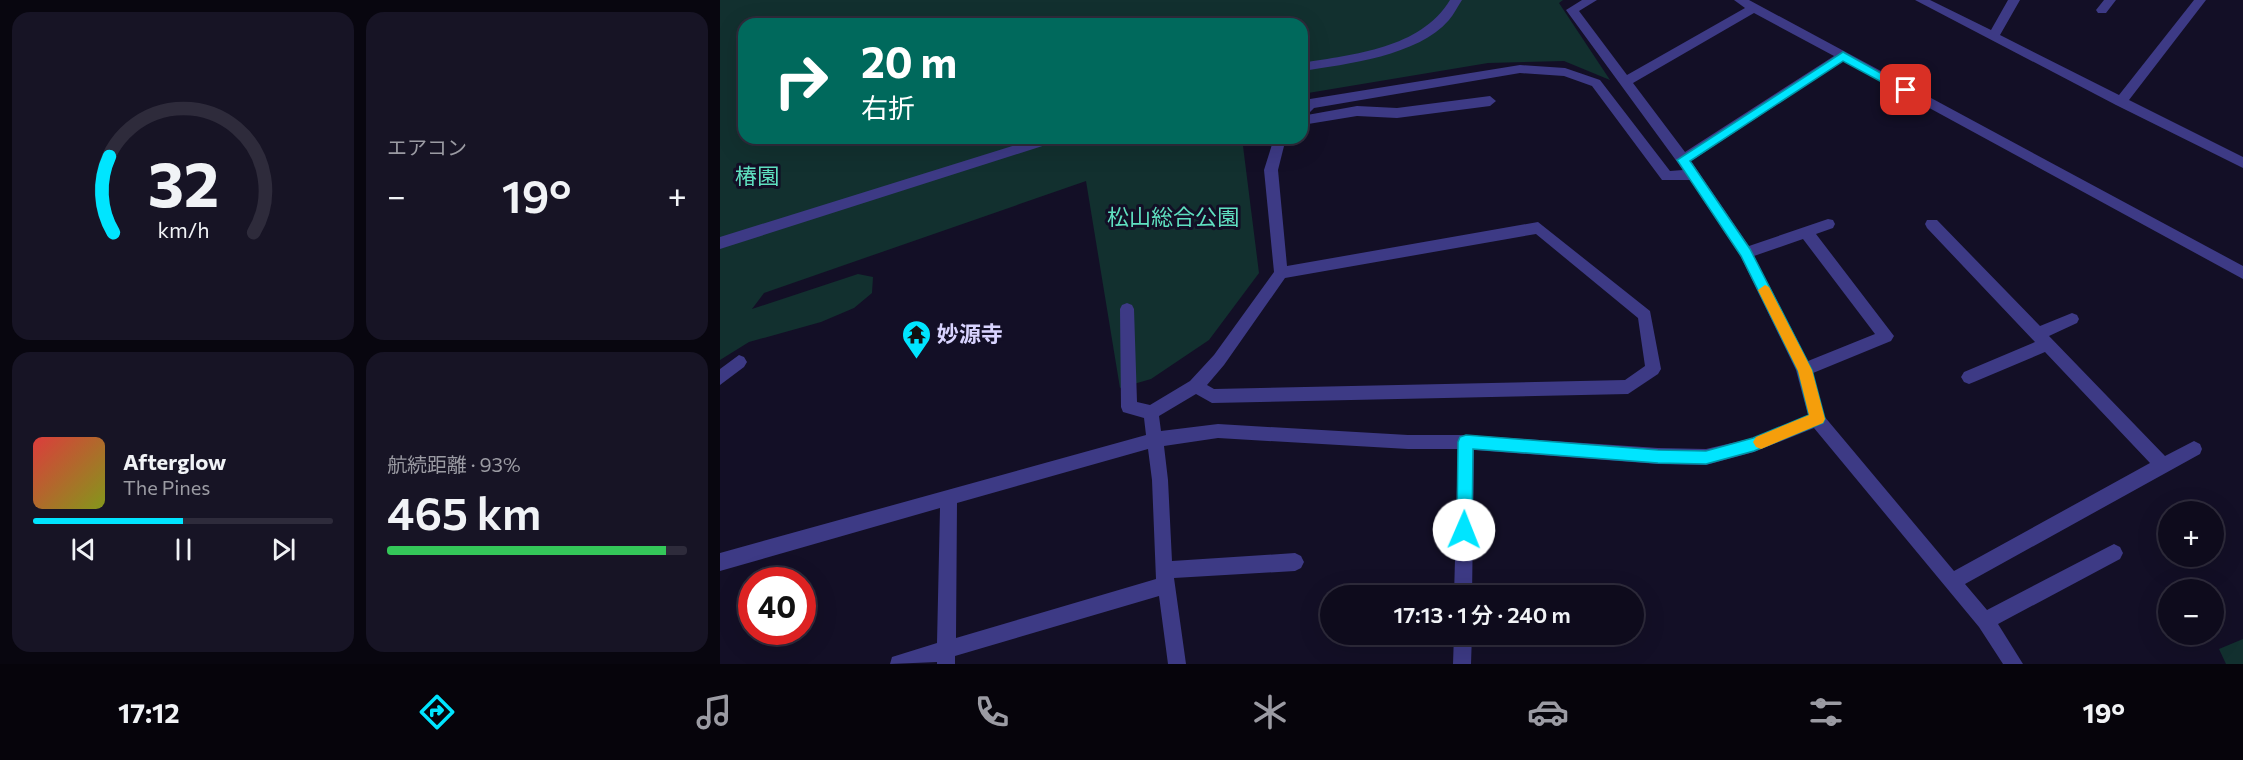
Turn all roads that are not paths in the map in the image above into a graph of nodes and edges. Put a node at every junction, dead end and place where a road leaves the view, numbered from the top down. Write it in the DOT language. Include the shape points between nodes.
graph roads {
  1 [pos="1456,0"];
  2 [pos="1591,0"];
  3 [pos="1740,0"];
  4 [pos="1921,0"];
  5 [pos="2014,0"];
  6 [pos="2110,0"];
  7 [pos="2200,0"];
  8 [pos="1754,8"];
  9 [pos="2102,10"];
  10 [pos="1993,37"];
  11 [pos="1843,56"];
  12 [pos="1308,66"];
  13 [pos="1626,81"];
  14 [pos="1490,101"];
  15 [pos="2120,102"];
  16 [pos="1308,106"];
  17 [pos="1308,119"];
  18 [pos="1034,144"];
  19 [pos="1278,144"];
  20 [pos="1683,160"];
  21 [pos="2243,163"];
  22 [pos="1693,174"];
  23 [pos="1828,224"];
  24 [pos="1932,224"];
  25 [pos="1806,232"];
  26 [pos="720,243"];
  27 [pos="1746,253"];
  28 [pos="1281,273"];
  29 [pos="2243,273"];
  30 [pos="1127,309"];
  31 [pos="2072,319"];
  32 [pos="2042,339"];
  33 [pos="739,362"];
  34 [pos="1804,370"];
  35 [pos="1969,377"];
  36 [pos="720,378"];
  37 [pos="1196,386"];
  38 [pos="1151,413"];
  39 [pos="1817,419"];
  40 [pos="1153,440"];
  41 [pos="1466,442"];
  42 [pos="2194,449"];
  43 [pos="2163,465"];
  44 [pos="949,498"];
  45 [pos="2114,552"];
  46 [pos="720,562"];
  47 [pos="1295,562"];
  48 [pos="1165,577"];
  49 [pos="1953,581"];
  50 [pos="1463,585"];
  51 [pos="1985,621"];
  52 [pos="1462,645"];
  53 [pos="946,657"];
  54 [pos="899,664"];
  55 [pos="1177,664"];
  56 [pos="1462,664"];
  57 [pos="2014,664"];
  1 -- 12 [label="street" via="1443,18 1415,40 1368,55"];
  2 -- 13 [label="street" via="1572,10"];
  3 -- 8 [label="street"];
  4 -- 10 [label="street"];
  5 -- 10 [label="street"];
  6 -- 9 [label="street"];
  7 -- 15 [label="street"];
  8 -- 11 [label="street"];
  8 -- 13 [label="street"];
  10 -- 15 [label="street"];
  11 -- 20 [label="street"];
  11 -- 29 [label="street"];
  13 -- 20 [label="street"];
  14 -- 17 [label="street" via="1397,113 1357,111"];
  15 -- 21 [label="street"];
  16 -- 22 [label="street" via="1520,69 1565,72 1596,83 1667,176"];
  18 -- 26 [label="street"];
  19 -- 28 [label="street" via="1271,170"];
  20 -- 22 [label="street"];
  22 -- 27 [label="street"];
  23 -- 25 [label="street"];
  24 -- 32 [label="street"];
  25 -- 27 [label="street"];
  25 -- 34 [label="street" via="1886,336"];
  27 -- 34 [label="street"];
  28 -- 37 [label="street"];
  28 -- 37 [label="street" via="1538,228 1645,315 1653,369 1629,387 1212,396"];
  30 -- 38 [label="street" via="1129,408"];
  31 -- 32 [label="street"];
  32 -- 35 [label="street"];
  32 -- 43 [label="street"];
  33 -- 36 [label="street"];
  34 -- 39 [label="street"];
  37 -- 38 [label="street"];
  38 -- 40 [label="street"];
  39 -- 41 [label="street" via="1754,445 1706,458"];
  39 -- 49 [label="street"];
  40 -- 41 [label="street" via="1218,431"];
  40 -- 44 [label="street"];
  40 -- 48 [label="street" via="1160,480"];
  41 -- 50 [label="street"];
  42 -- 43 [label="street"];
  43 -- 49 [label="street"];
  44 -- 46 [label="street"];
  44 -- 53 [label="street"];
  45 -- 51 [label="street"];
  47 -- 48 [label="street"];
  48 -- 53 [label="street"];
  48 -- 55 [label="street"];
  49 -- 51 [label="street"];
  51 -- 57 [label="street"];
  52 -- 56 [label="street"];
  53 -- 54 [label="street"];
}
